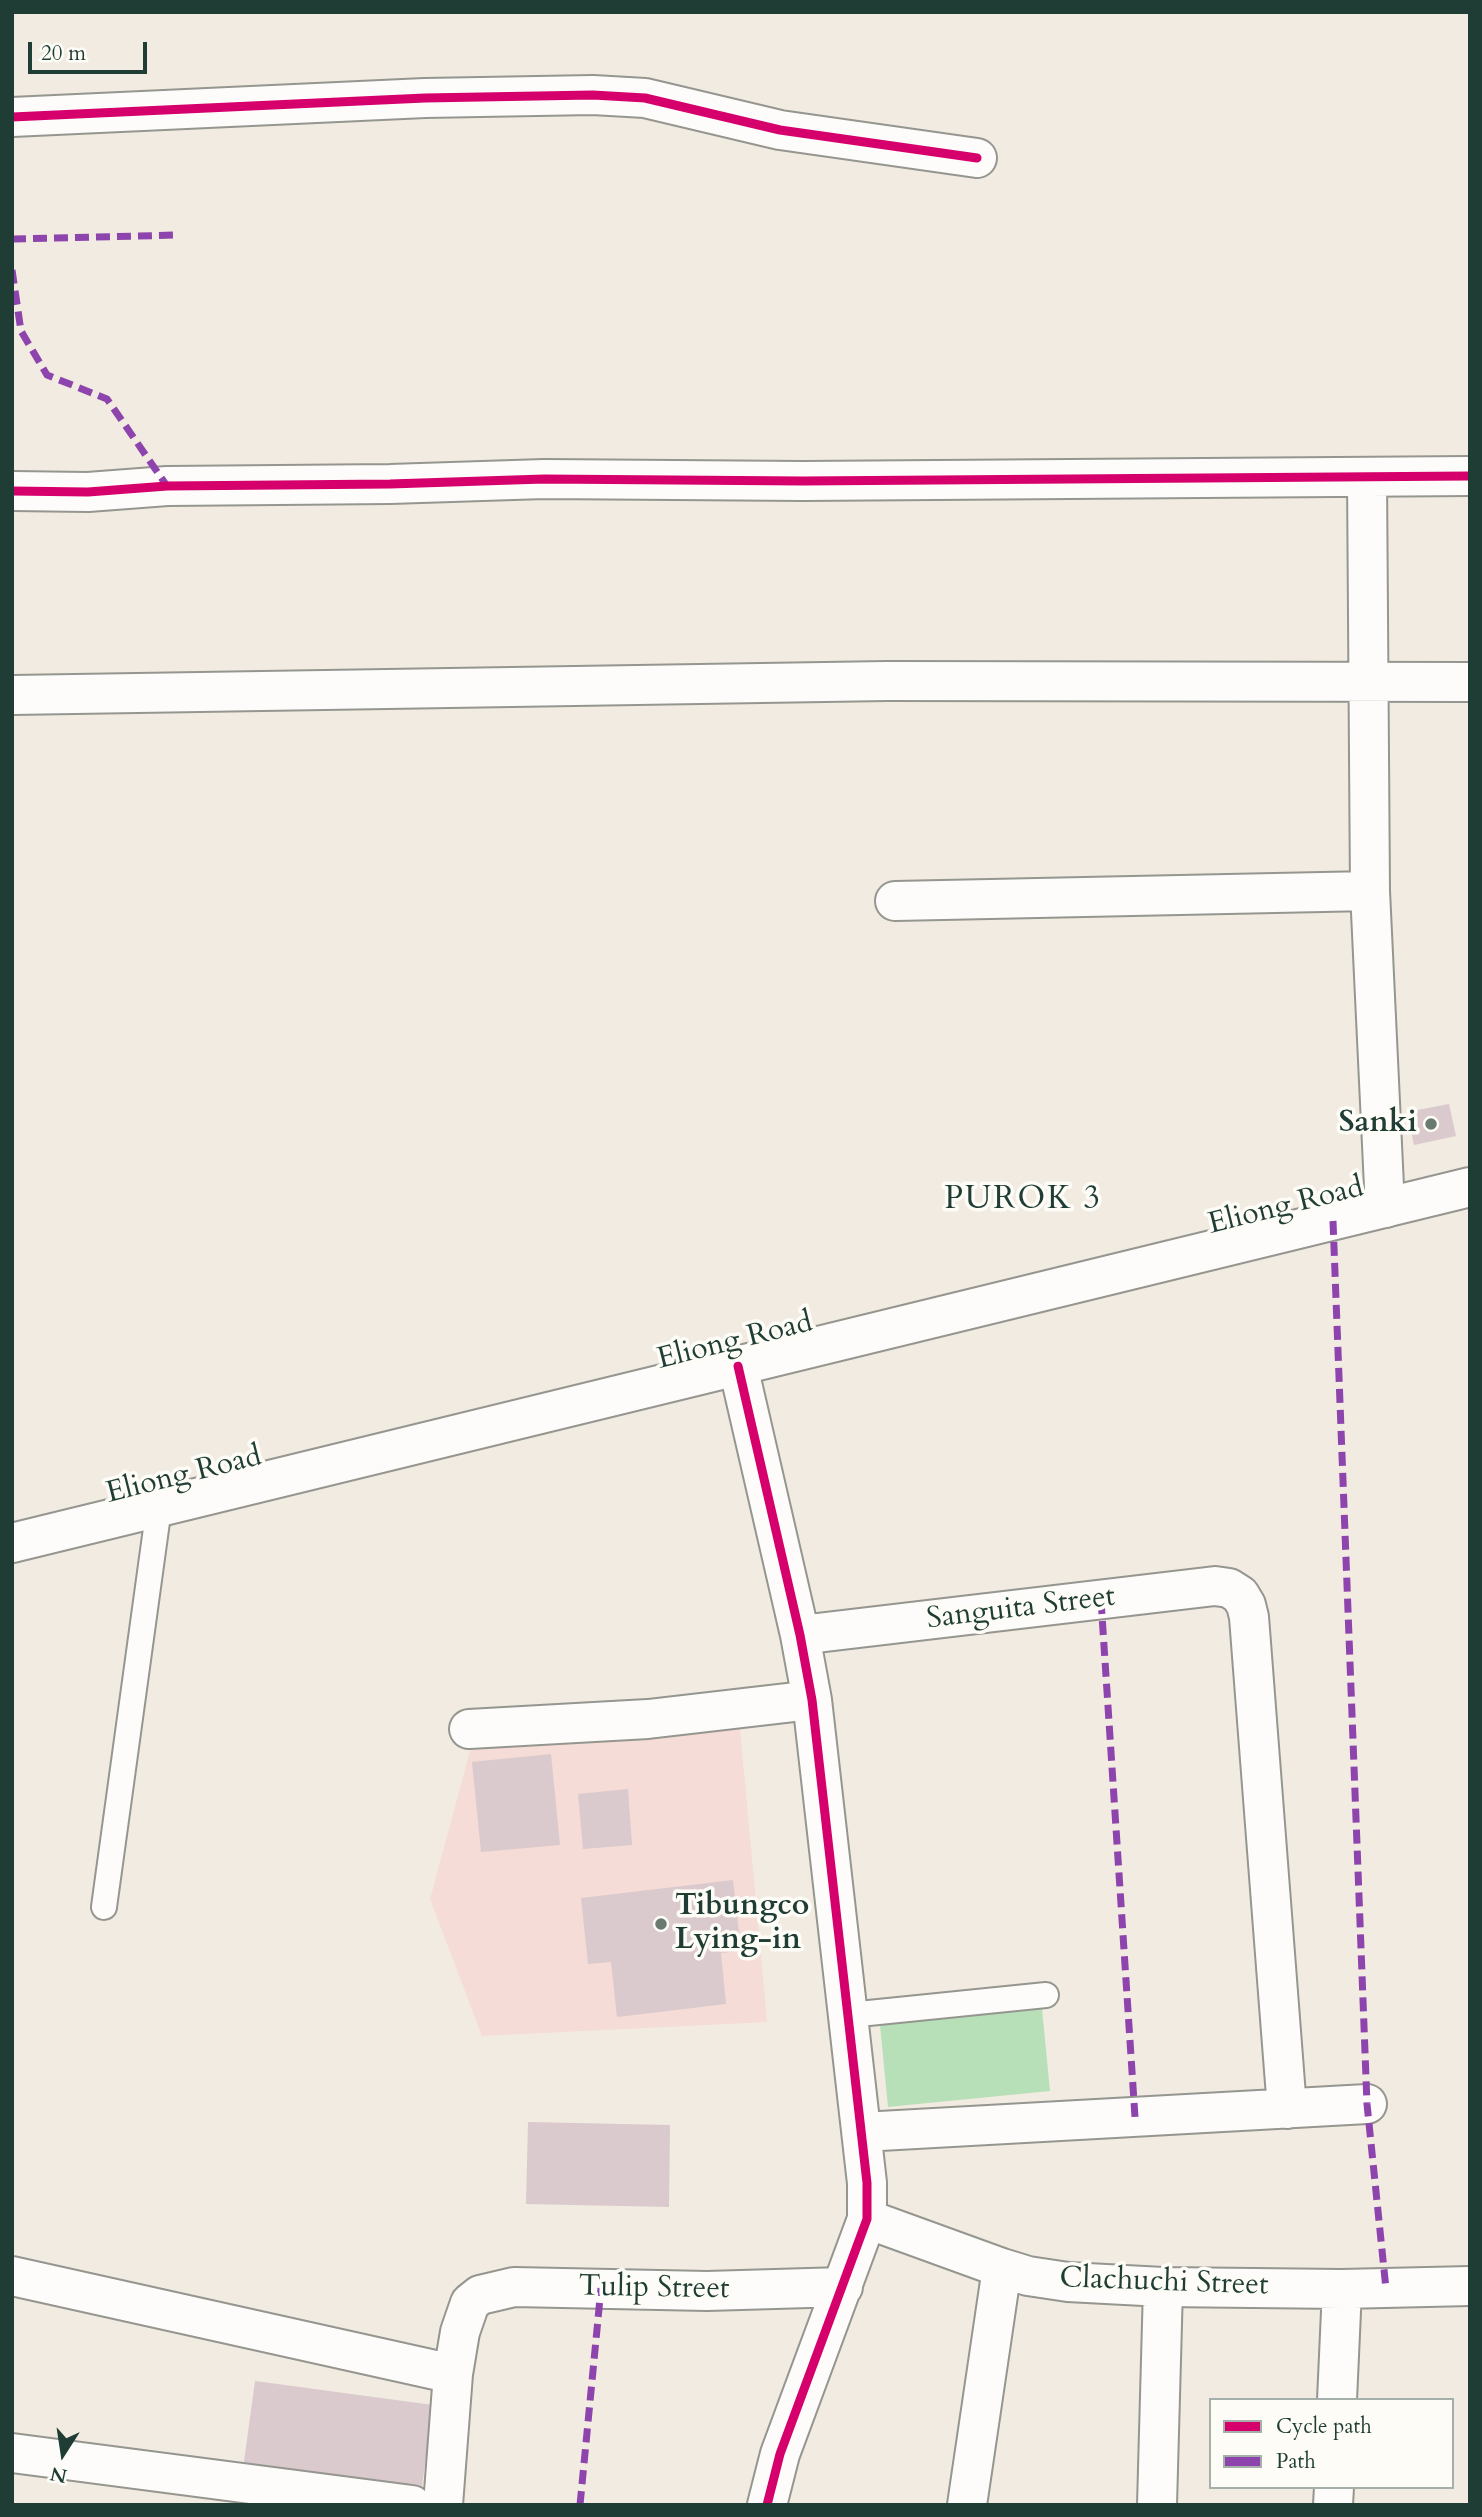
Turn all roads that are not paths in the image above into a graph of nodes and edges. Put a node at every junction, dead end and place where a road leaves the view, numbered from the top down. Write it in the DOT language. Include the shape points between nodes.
graph roads {
  1 [pos="12,117"];
  2 [pos="978,159"];
  3 [pos="1470,476"];
  4 [pos="1367,477"];
  5 [pos="12,491"];
  6 [pos="1470,681"];
  7 [pos="1370,682"];
  8 [pos="12,695"];
  9 [pos="1370,891"];
  10 [pos="895,901"];
  11 [pos="1470,1187"];
  12 [pos="1385,1208"];
  13 [pos="738,1366"];
  14 [pos="159,1507"];
  15 [pos="12,1543"];
  16 [pos="800,1635"];
  17 [pos="812,1700"];
  18 [pos="469,1729"];
  19 [pos="104,1907"];
  20 [pos="1046,1996"];
  21 [pos="849,2015"];
  22 [pos="1367,2104"];
  23 [pos="1287,2109"];
  24 [pos="862,2132"];
  25 [pos="867,2219"];
  26 [pos="1002,2268"];
  27 [pos="12,2276"];
  28 [pos="1470,2286"];
  29 [pos="843,2287"];
  30 [pos="1163,2287"];
  31 [pos="1342,2289"];
  32 [pos="453,2374"];
  33 [pos="1337,2398"];
  34 [pos="12,2453"];
  35 [pos="412,2505"];
  36 [pos="443,2505"];
  37 [pos="767,2505"];
  38 [pos="967,2505"];
  39 [pos="1157,2505"];
  1 -- 2 [label="street" via="593,95 645,98 780,130"];
  3 -- 4 [label="street"];
  4 -- 5 [label="street" via="544,479"];
  4 -- 7 [label="street"];
  6 -- 7 [label="street"];
  7 -- 8 [label="street" via="887,681"];
  7 -- 9 [label="street"];
  9 -- 10 [label="street"];
  9 -- 12 [label="street"];
  11 -- 12 [label="street, Eliong Road"];
  12 -- 13 [label="street, Eliong Road"];
  13 -- 14 [label="street, Eliong Road"];
  13 -- 16 [label="street"];
  14 -- 15 [label="street, Eliong Road"];
  14 -- 19 [label="lane"];
  16 -- 17 [label="street"];
  16 -- 23 [label="street, Sanguita Street" via="1215,1586 1240,1595 1249,1617"];
  17 -- 18 [label="street" via="648,1719"];
  17 -- 21 [label="street"];
  20 -- 21 [label="lane"];
  21 -- 24 [label="street"];
  22 -- 23 [label="street"];
  23 -- 24 [label="street"];
  24 -- 25 [label="street"];
  25 -- 26 [label="street, Clachuchi Street"];
  25 -- 29 [label="street"];
  26 -- 30 [label="street, Clachuchi Street" via="1068,2283"];
  26 -- 38 [label="street"];
  27 -- 32 [label="street"];
  28 -- 31 [label="street, Clachuchi Street"];
  29 -- 32 [label="street, Tulip Street" via="707,2291 514,2287 480,2295 470,2303"];
  29 -- 37 [label="street" via="780,2454"];
  30 -- 31 [label="street, Clachuchi Street"];
  30 -- 39 [label="street"];
  31 -- 33 [label="street"];
  32 -- 36 [label="street"];
  34 -- 35 [label="street"];
}
